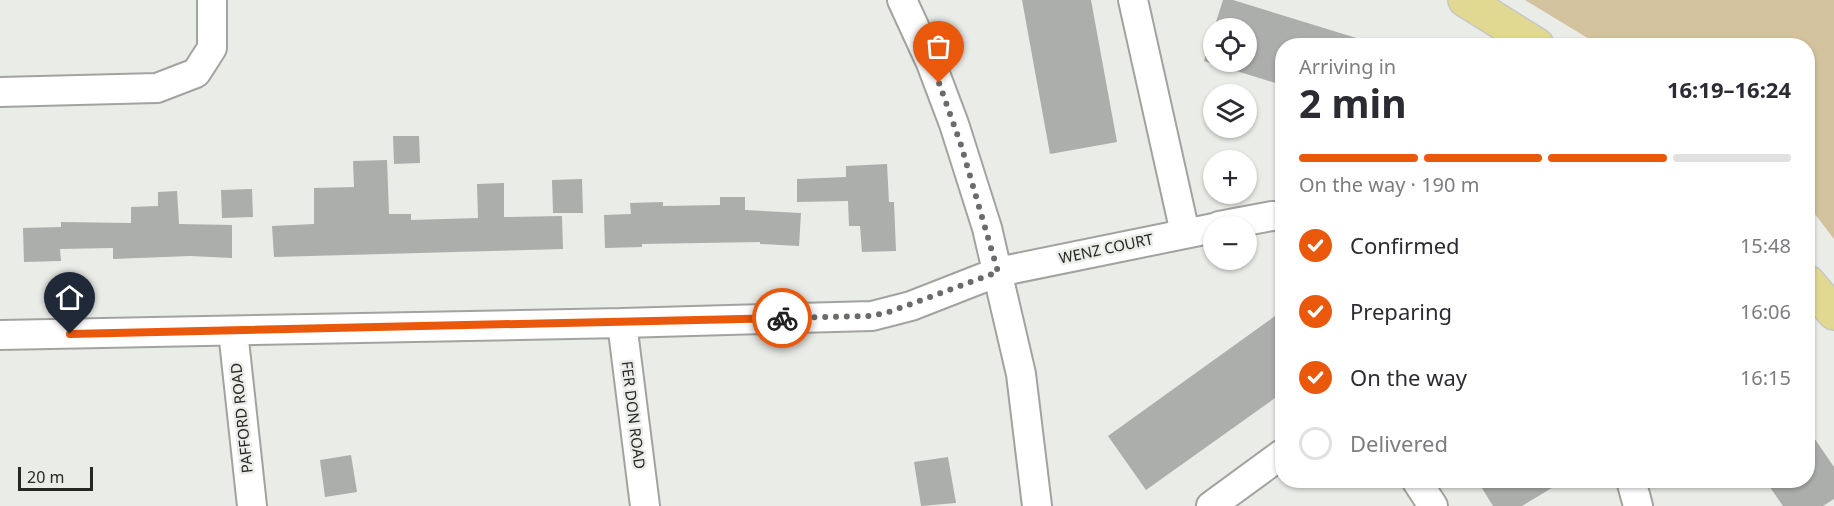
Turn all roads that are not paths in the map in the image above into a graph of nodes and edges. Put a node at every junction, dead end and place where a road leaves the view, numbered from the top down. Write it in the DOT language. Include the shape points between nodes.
graph roads {
  1 [pos="212,0"];
  2 [pos="902,0"];
  3 [pos="1133,0"];
  4 [pos="1465,0"];
  5 [pos="1526,38"];
  6 [pos="0,92"];
  7 [pos="1275,216"];
  8 [pos="1257,219"];
  9 [pos="1203,230"];
  10 [pos="1185,233"];
  11 [pos="998,272"];
  12 [pos="1815,290"];
  13 [pos="1834,313"];
  14 [pos="621,323"];
  15 [pos="233,331"];
  16 [pos="0,335"];
  17 [pos="1275,459"];
  18 [pos="1421,488"];
  19 [pos="1633,488"];
  20 [pos="252,506"];
  21 [pos="645,506"];
  22 [pos="1037,506"];
  23 [pos="1211,506"];
  24 [pos="1433,506"];
  25 [pos="1638,506"];
  1 -- 6 [label="street" via="212,48 196,73 157,88"];
  2 -- 11 [label="street" via="954,124"];
  3 -- 10 [label="street"];
  4 -- 5 [label="main road"];
  7 -- 8 [label="street"];
  9 -- 10 [label="street, WENZ COURT"];
  10 -- 11 [label="street, WENZ COURT"];
  11 -- 14 [label="street, WENZ COURT" via="911,306 872,316"];
  11 -- 22 [label="street" via="1021,374"];
  12 -- 13 [label="main road"];
  14 -- 15 [label="street, WENZ COURT"];
  14 -- 21 [label="street, FER DON ROAD"];
  15 -- 16 [label="street, WENZ COURT"];
  15 -- 20 [label="street, PAFFORD ROAD"];
  17 -- 23 [label="street"];
  18 -- 24 [label="street"];
  19 -- 25 [label="street"];
}
